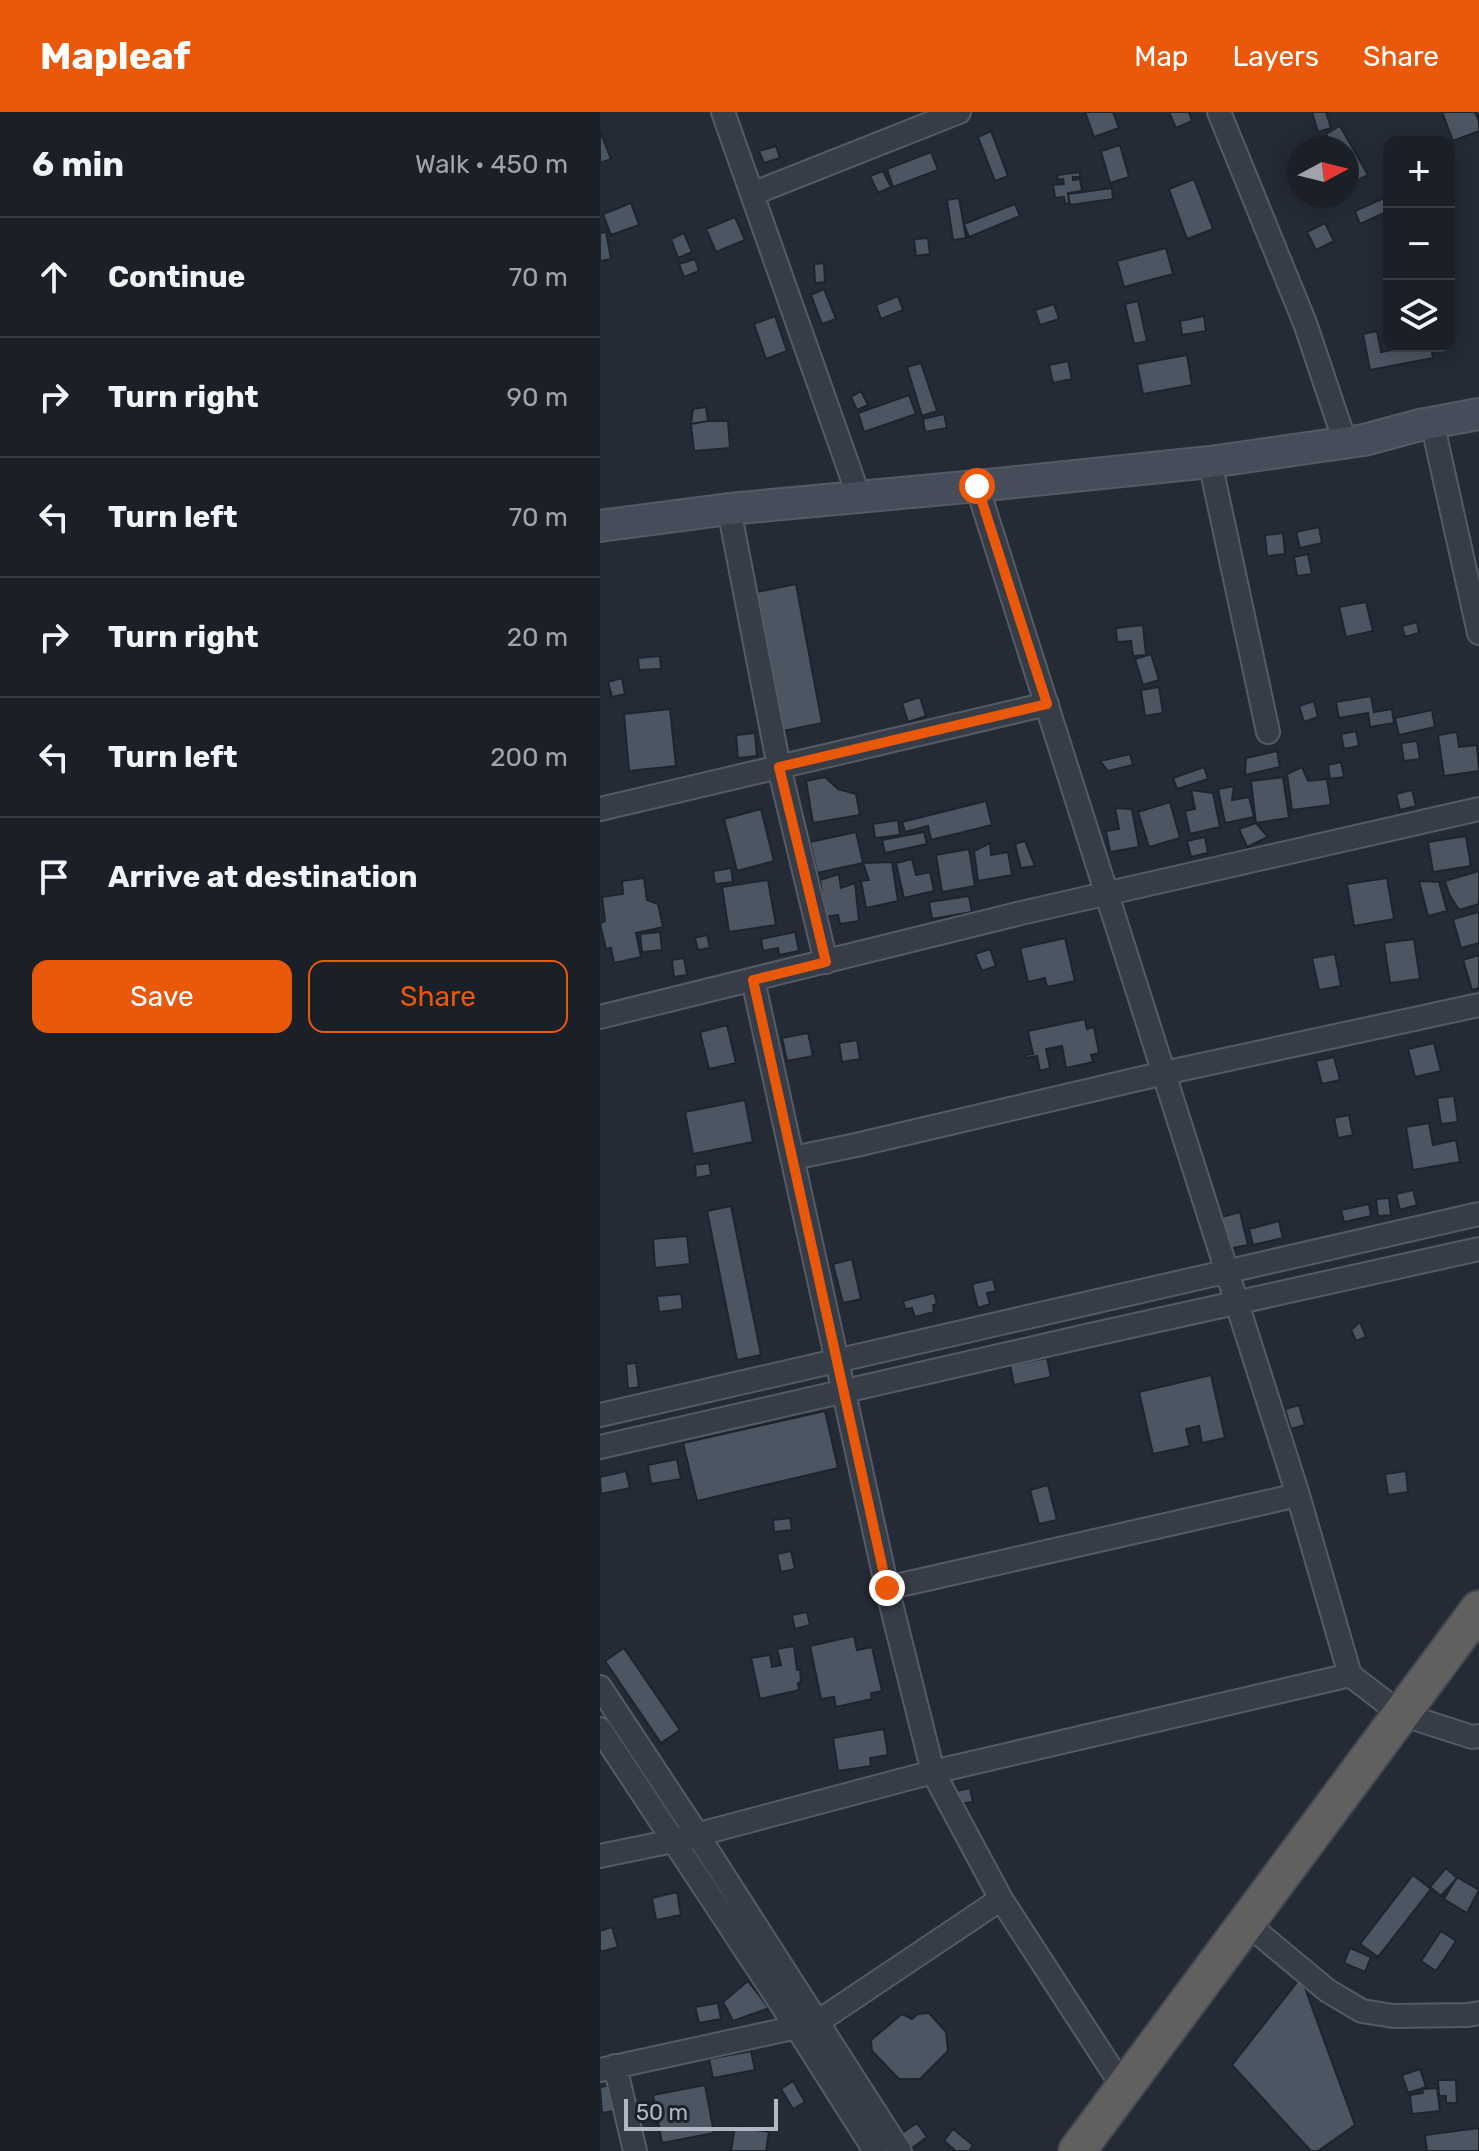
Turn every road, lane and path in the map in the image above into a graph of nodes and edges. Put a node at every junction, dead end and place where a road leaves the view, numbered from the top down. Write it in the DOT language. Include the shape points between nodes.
graph roads {
  1 [pos="723,112"];
  2 [pos="959,112"];
  3 [pos="1219,112"];
  4 [pos="752,194"];
  5 [pos="1479,414"];
  6 [pos="1479,435"];
  7 [pos="1436,440"];
  8 [pos="1354,441"];
  9 [pos="1210,462"];
  10 [pos="977,486"];
  11 [pos="859,497"];
  12 [pos="729,509"];
  13 [pos="600,526"];
  14 [pos="1479,633"];
  15 [pos="1047,704"];
  16 [pos="1268,732"];
  17 [pos="779,767"];
  18 [pos="600,809"];
  19 [pos="1479,809"];
  20 [pos="1107,893"];
  21 [pos="826,962"];
  22 [pos="753,980"];
  23 [pos="1479,1005"];
  24 [pos="600,1017"];
  25 [pos="1164,1073"];
  26 [pos="793,1158"];
  27 [pos="1479,1214"];
  28 [pos="1479,1249"];
  29 [pos="1226,1270"];
  30 [pos="1236,1304"];
  31 [pos="838,1362"];
  32 [pos="845,1392"];
  33 [pos="600,1415"];
  34 [pos="600,1447"];
  35 [pos="1298,1495"];
  36 [pos="887,1588"];
  37 [pos="1479,1609"];
  38 [pos="1350,1675"];
  39 [pos="600,1687"];
  40 [pos="1401,1714"];
  41 [pos="600,1729"];
  42 [pos="1479,1736"];
  43 [pos="933,1772"];
  44 [pos="697,1834"];
  45 [pos="673,1841"];
  46 [pos="600,1856"];
  47 [pos="1001,1899"];
  48 [pos="1245,1922"];
  49 [pos="1479,2013"];
  50 [pos="807,2026"];
  51 [pos="608,2068"];
  52 [pos="1123,2087"];
  53 [pos="635,2151"];
  54 [pos="875,2151"];
  55 [pos="900,2151"];
  56 [pos="1077,2151"];
  1 -- 4 [label="street"];
  2 -- 4 [label="street"];
  3 -- 8 [label="street"];
  4 -- 11 [label="street"];
  5 -- 8 [label="main road"];
  6 -- 7 [label="main road"];
  7 -- 8 [label="main road"];
  7 -- 14 [label="street"];
  8 -- 9 [label="main road"];
  9 -- 10 [label="main road"];
  9 -- 16 [label="street"];
  10 -- 11 [label="main road"];
  10 -- 15 [label="street"];
  11 -- 12 [label="main road"];
  12 -- 13 [label="main road"];
  12 -- 17 [label="street"];
  15 -- 17 [label="street"];
  15 -- 20 [label="street"];
  17 -- 18 [label="street"];
  17 -- 21 [label="street"];
  19 -- 20 [label="street"];
  20 -- 21 [label="street"];
  20 -- 25 [label="street"];
  21 -- 22 [label="street"];
  22 -- 24 [label="street"];
  22 -- 26 [label="street"];
  23 -- 25 [label="street"];
  25 -- 26 [label="street"];
  25 -- 29 [label="street"];
  26 -- 31 [label="street"];
  27 -- 29 [label="street"];
  28 -- 30 [label="street"];
  29 -- 30 [label="street"];
  29 -- 31 [label="street"];
  30 -- 32 [label="street"];
  30 -- 35 [label="street"];
  31 -- 32 [label="street"];
  31 -- 33 [label="street"];
  32 -- 34 [label="street"];
  32 -- 36 [label="street"];
  35 -- 36 [label="street"];
  35 -- 38 [label="street"];
  36 -- 43 [label="street"];
  37 -- 40 [label="highway"];
  38 -- 40 [label="street"];
  38 -- 43 [label="street"];
  39 -- 44 [label="street"];
  40 -- 42 [label="street"];
  40 -- 48 [label="highway"];
  41 -- 45 [label="street"];
  43 -- 44 [label="street"];
  43 -- 47 [label="street"];
  44 -- 45 [label="street"];
  44 -- 50 [label="street"];
  45 -- 46 [label="street"];
  45 -- 50 [label="street"];
  47 -- 50 [label="street"];
  47 -- 52 [label="street"];
  48 -- 49 [label="street" via="1328,1991 1362,2011 1393,2016"];
  48 -- 52 [label="highway"];
  50 -- 51 [label="street"];
  50 -- 54 [label="street"];
  50 -- 55 [label="street"];
  51 -- 53 [label="street"];
  52 -- 56 [label="highway"];
}
